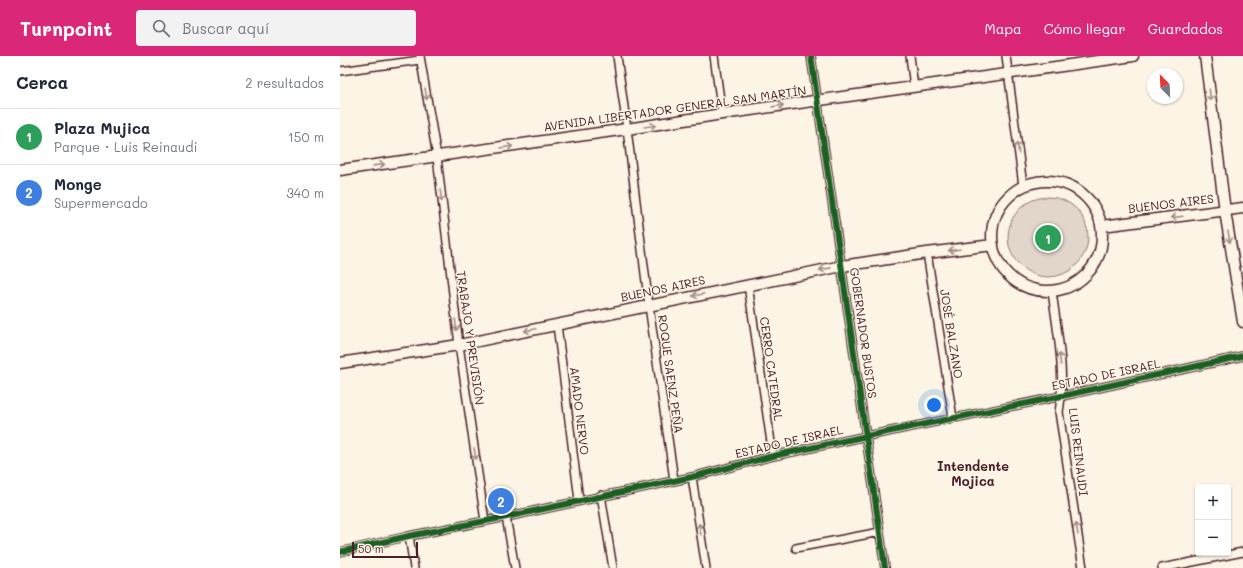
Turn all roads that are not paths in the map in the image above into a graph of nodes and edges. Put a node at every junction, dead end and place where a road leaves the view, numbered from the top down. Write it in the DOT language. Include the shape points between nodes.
graph roads {
  1 [pos="617,56"];
  2 [pos="714,56"];
  3 [pos="811,56"];
  4 [pos="910,56"];
  5 [pos="1006,56"];
  6 [pos="1133,56"];
  7 [pos="1206,56"];
  8 [pos="420,58"];
  9 [pos="340,71"];
  10 [pos="1008,74"];
  11 [pos="914,87"];
  12 [pos="817,101"];
  13 [pos="722,114"];
  14 [pos="627,129"];
  15 [pos="437,157"];
  16 [pos="340,170"];
  17 [pos="1023,186"];
  18 [pos="1243,208"];
  19 [pos="1225,211"];
  20 [pos="1102,226"];
  21 [pos="993,245"];
  22 [pos="927,253"];
  23 [pos="842,266"];
  24 [pos="748,285"];
  25 [pos="1052,291"];
  26 [pos="649,306"];
  27 [pos="1243,322"];
  28 [pos="557,325"];
  29 [pos="459,345"];
  30 [pos="1243,356"];
  31 [pos="340,362"];
  32 [pos="1062,396"];
  33 [pos="953,418"];
  34 [pos="867,436"];
  35 [pos="773,456"];
  36 [pos="692,477"];
  37 [pos="674,480"];
  38 [pos="601,495"];
  39 [pos="579,500"];
  40 [pos="506,517"];
  41 [pos="485,520"];
  42 [pos="880,532"];
  43 [pos="409,536"];
  44 [pos="796,548"];
  45 [pos="340,552"];
  46 [pos="1243,552"];
  47 [pos="414,568"];
  48 [pos="514,568"];
  49 [pos="612,568"];
  50 [pos="706,568"];
  51 [pos="885,568"];
  52 [pos="1083,568"];
  53 [pos="1162,568"];
  1 -- 14 [label="street, ROQUE SAENZ PEÑA"];
  2 -- 13 [label="street"];
  3 -- 12 [label="street, GOBERNADOR BUSTOS"];
  4 -- 11 [label="street"];
  5 -- 10 [label="street"];
  6 -- 10 [label="main road, AVENIDA LIBERTADOR GENERAL SAN MARTÍN"];
  7 -- 19 [label="main road, one-way"];
  8 -- 9 [label="street"];
  8 -- 15 [label="street, TRABAJO Y PREVISIÓN, one-way"];
  10 -- 11 [label="main road, AVENIDA LIBERTADOR GENERAL SAN MARTÍN"];
  17 -- 10 [label="street, one-way"];
  11 -- 12 [label="main road, AVENIDA LIBERTADOR GENERAL SAN MARTÍN"];
  13 -- 12 [label="main road, AVENIDA LIBERTADOR GENERAL SAN MARTÍN, one-way"];
  12 -- 23 [label="street, GOBERNADOR BUSTOS"];
  14 -- 13 [label="main road, AVENIDA LIBERTADOR GENERAL SAN MARTÍN, one-way"];
  15 -- 14 [label="main road, AVENIDA LIBERTADOR GENERAL SAN MARTÍN, one-way"];
  14 -- 26 [label="street, ROQUE SAENZ PEÑA"];
  16 -- 15 [label="main road, AVENIDA LIBERTADOR GENERAL SAN MARTÍN, one-way"];
  15 -- 29 [label="street, TRABAJO Y PREVISIÓN, one-way"];
  17 -- 20 [label="main road" via="1052,181 1079,190 1090,200"];
  17 -- 21 [label="main road" via="1009,196 998,211 993,228"];
  18 -- 19 [label="main road, BUENOS AIRES"];
  19 -- 20 [label="main road, BUENOS AIRES, one-way"];
  19 -- 27 [label="main road, one-way"];
  20 -- 25 [label="main road" via="1102,244 1096,262 1085,276 1070,286"];
  21 -- 22 [label="main road, BUENOS AIRES, one-way"];
  21 -- 25 [label="main road" via="998,261 1007,274 1020,284 1035,290"];
  22 -- 23 [label="main road, BUENOS AIRES"];
  22 -- 33 [label="street, JOSÉ BALZANO"];
  23 -- 24 [label="main road, BUENOS AIRES, one-way"];
  23 -- 34 [label="street, GOBERNADOR BUSTOS"];
  24 -- 26 [label="main road, BUENOS AIRES, one-way"];
  24 -- 35 [label="street, CERRO CATEDRAL"];
  32 -- 25 [label="street, LUIS REINAUDI, one-way" via="1063,380"];
  26 -- 28 [label="main road, BUENOS AIRES"];
  26 -- 37 [label="street, ROQUE SAENZ PEÑA"];
  28 -- 29 [label="main road, BUENOS AIRES, one-way"];
  28 -- 39 [label="street, AMADO NERVO"];
  29 -- 31 [label="main road, BUENOS AIRES"];
  29 -- 41 [label="street, TRABAJO Y PREVISIÓN, one-way"];
  30 -- 32 [label="street, ESTADO DE ISRAEL"];
  32 -- 33 [label="street, ESTADO DE ISRAEL"];
  52 -- 32 [label="street, LUIS REINAUDI, one-way" via="1059,412"];
  33 -- 34 [label="street, ESTADO DE ISRAEL"];
  34 -- 35 [label="street, ESTADO DE ISRAEL"];
  34 -- 42 [label="street, GOBERNADOR BUSTOS"];
  35 -- 36 [label="street, ESTADO DE ISRAEL"];
  36 -- 37 [label="street, ESTADO DE ISRAEL"];
  50 -- 36 [label="street, one-way"];
  37 -- 38 [label="street, ESTADO DE ISRAEL"];
  38 -- 39 [label="street, ESTADO DE ISRAEL"];
  38 -- 49 [label="street"];
  39 -- 40 [label="street, ESTADO DE ISRAEL"];
  40 -- 41 [label="street, ESTADO DE ISRAEL"];
  40 -- 48 [label="street"];
  41 -- 43 [label="street, ESTADO DE ISRAEL"];
  42 -- 44 [label="street"];
  42 -- 51 [label="street, GOBERNADOR BUSTOS"];
  43 -- 45 [label="street, ESTADO DE ISRAEL"];
  43 -- 47 [label="street"];
  46 -- 53 [label="street"];
}
